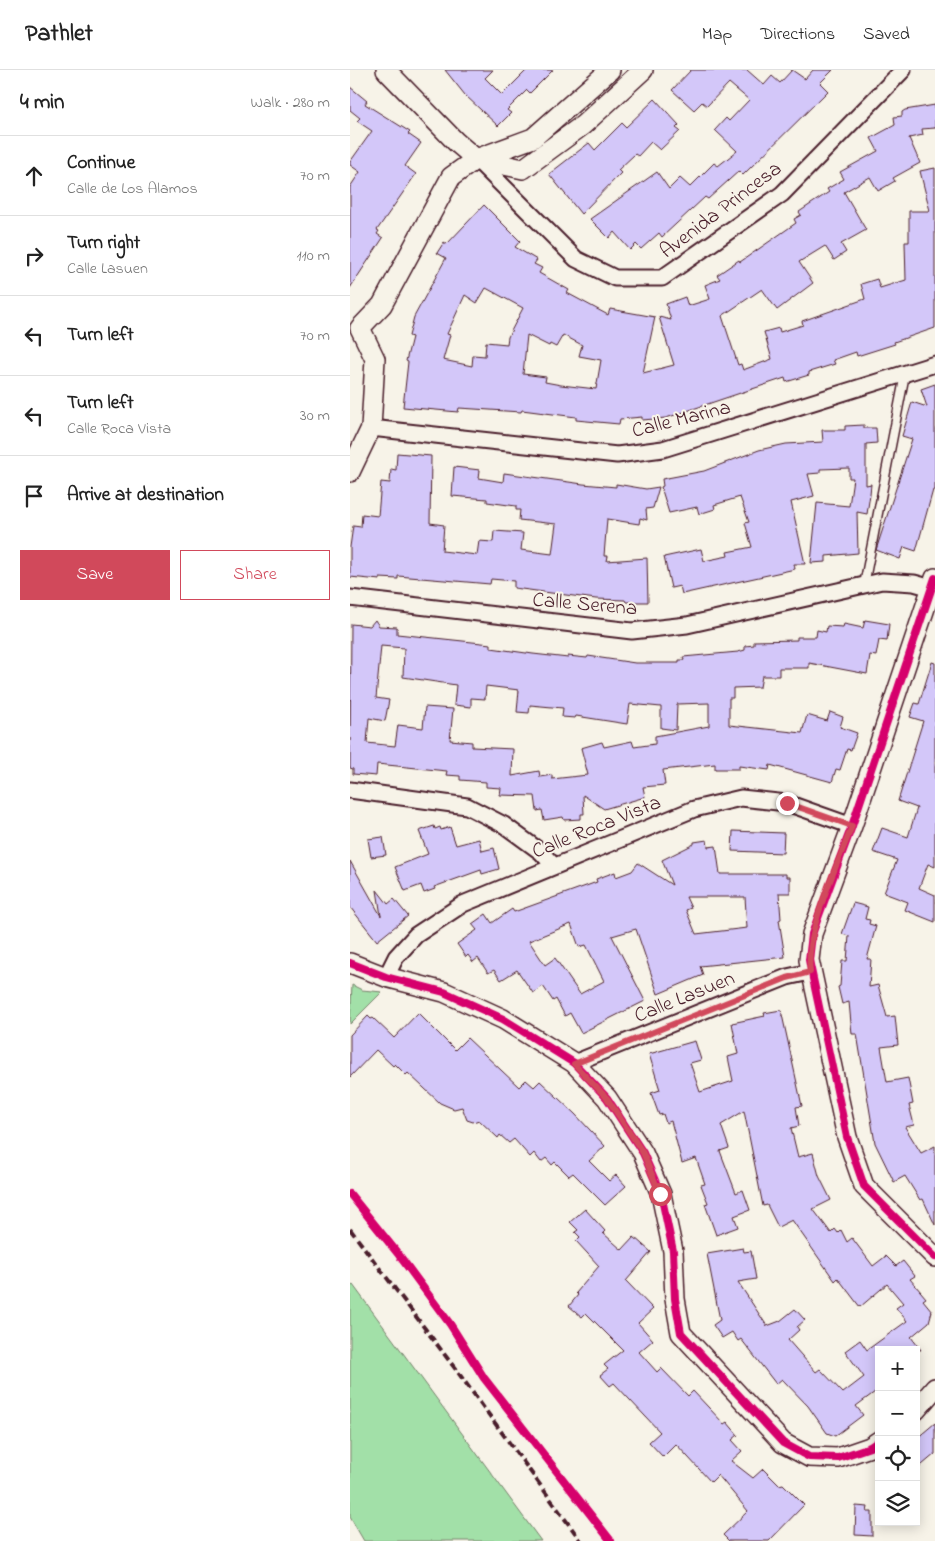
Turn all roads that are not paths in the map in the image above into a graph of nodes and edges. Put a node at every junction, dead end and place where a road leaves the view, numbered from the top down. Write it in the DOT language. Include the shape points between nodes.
graph roads {
  1 [pos="386,70"];
  2 [pos="610,70"];
  3 [pos="643,70"];
  4 [pos="903,70"];
  5 [pos="476,159"];
  6 [pos="355,332"];
  7 [pos="935,364"];
  8 [pos="905,374"];
  9 [pos="371,428"];
  10 [pos="350,472"];
  11 [pos="934,583"];
  12 [pos="864,585"];
  13 [pos="350,598"];
  14 [pos="350,790"];
  15 [pos="852,826"];
  16 [pos="554,866"];
  17 [pos="350,964"];
  18 [pos="810,972"];
  19 [pos="386,977"];
  20 [pos="574,1064"];
  21 [pos="935,1257"];
  22 [pos="935,1388"];
  23 [pos="920,1405"];
  24 [pos="875,1444"];
  1 -- 5 [label="street"];
  2 -- 5 [label="street" via="532,138"];
  3 -- 5 [label="street" via="583,125 524,169"];
  4 -- 5 [label="street, Avenida Princesa" via="782,194 662,278 615,278 576,259"];
  5 -- 6 [label="street" via="451,177 382,305"];
  6 -- 9 [label="street" via="375,360"];
  7 -- 8 [label="street, Calle Marina"];
  8 -- 9 [label="street, Calle Marina" via="663,449 617,455"];
  8 -- 12 [label="lane"];
  9 -- 10 [label="street"];
  11 -- 12 [label="street, Calle Serena" via="882,581"];
  11 -- 15 [label="street"];
  12 -- 13 [label="street, Calle Serena" via="687,626 632,631"];
  14 -- 16 [label="street" via="467,806 504,825"];
  15 -- 16 [label="street, Calle Roca Vista" via="787,803 741,798 694,809"];
  15 -- 18 [label="street" via="812,934"];
  16 -- 19 [label="street, Calle Roca Vista" via="462,904 416,935 396,957"];
  17 -- 19 [label="street"];
  18 -- 20 [label="street, Calle Lasuen" via="787,978"];
  18 -- 21 [label="street" via="847,1137 864,1186"];
  19 -- 20 [label="street" via="444,992 503,1019"];
  20 -- 24 [label="street" via="607,1098 643,1153 660,1194 673,1250 681,1333 783,1443 809,1458 838,1458"];
  22 -- 23 [label="street"];
}
